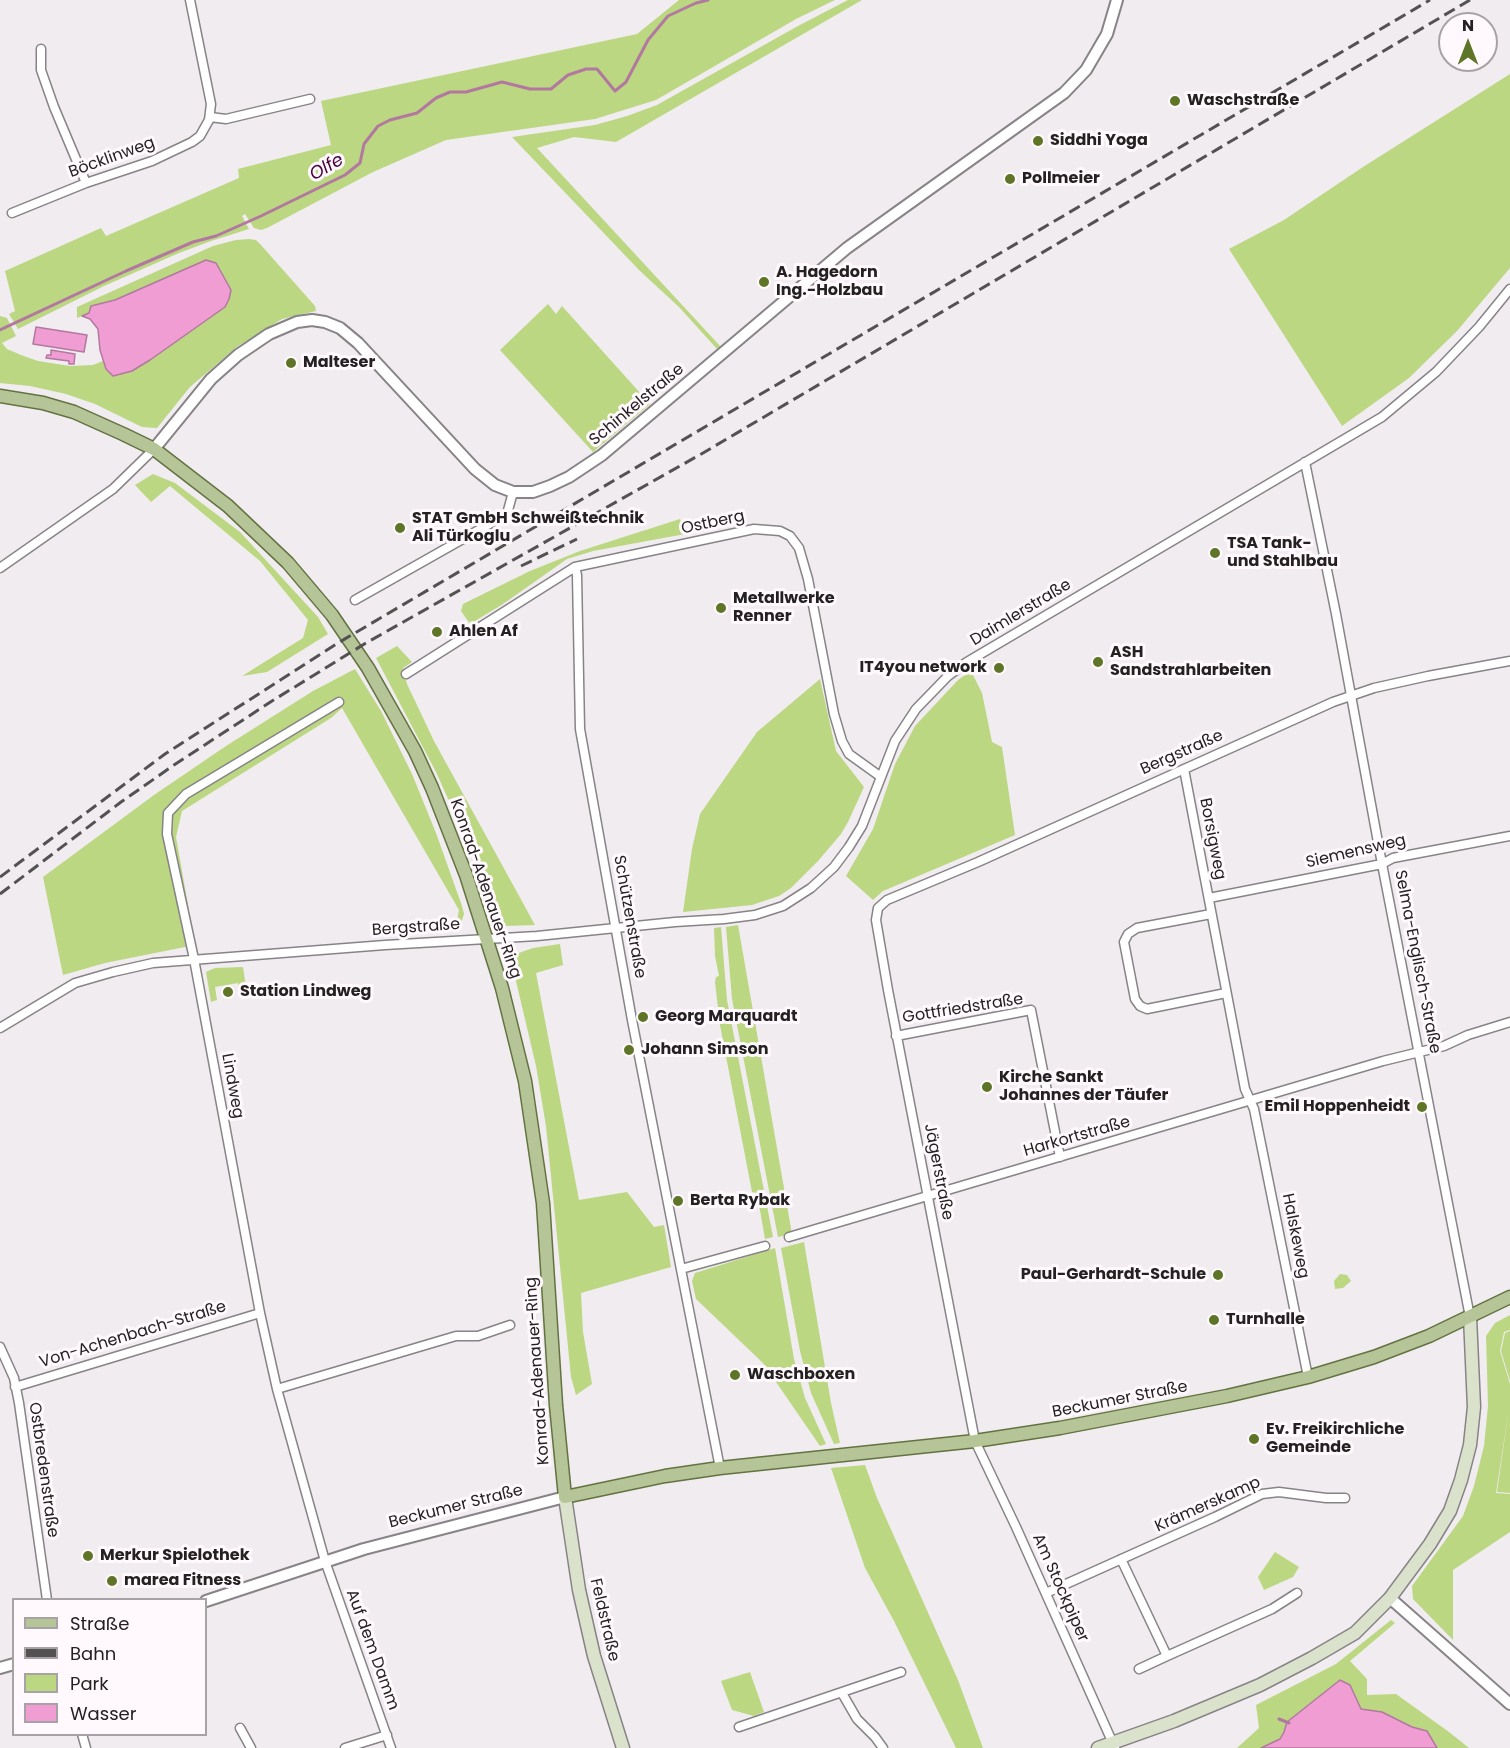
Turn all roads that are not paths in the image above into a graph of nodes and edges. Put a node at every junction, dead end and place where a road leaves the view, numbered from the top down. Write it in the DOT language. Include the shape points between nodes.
graph roads {
  1 [pos="190,0"];
  2 [pos="1116,0"];
  3 [pos="41,49"];
  4 [pos="310,99"];
  5 [pos="210,117"];
  6 [pos="86,183"];
  7 [pos="12,213"];
  8 [pos="1510,289"];
  9 [pos="0,396"];
  10 [pos="154,449"];
  11 [pos="1305,462"];
  12 [pos="513,492"];
  13 [pos="575,567"];
  14 [pos="0,568"];
  15 [pos="355,600"];
  16 [pos="1510,661"];
  17 [pos="406,674"];
  18 [pos="1350,695"];
  19 [pos="339,702"];
  20 [pos="1184,769"];
  21 [pos="881,777"];
  22 [pos="1510,836"];
  23 [pos="1382,864"];
  24 [pos="834,867"];
  25 [pos="1209,898"];
  26 [pos="878,908"];
  27 [pos="1211,914"];
  28 [pos="616,927"];
  29 [pos="487,939"];
  30 [pos="194,959"];
  31 [pos="1226,993"];
  32 [pos="1510,1022"];
  33 [pos="0,1028"];
  34 [pos="896,1036"];
  35 [pos="1419,1052"];
  36 [pos="1251,1101"];
  37 [pos="1060,1157"];
  38 [pos="927,1197"];
  39 [pos="789,1237"];
  40 [pos="765,1246"];
  41 [pos="681,1269"];
  42 [pos="1510,1297"];
  43 [pos="260,1313"];
  44 [pos="1470,1317"];
  45 [pos="510,1325"];
  46 [pos="0,1347"];
  47 [pos="1308,1377"];
  48 [pos="15,1387"];
  49 [pos="277,1389"];
  50 [pos="975,1441"];
  51 [pos="720,1468"];
  52 [pos="565,1497"];
  53 [pos="1345,1498"];
  54 [pos="1121,1558"];
  55 [pos="325,1561"];
  56 [pos="1046,1593"];
  57 [pos="1297,1593"];
  58 [pos="47,1598"];
  59 [pos="1390,1598"];
  60 [pos="207,1601"];
  61 [pos="1167,1656"];
  62 [pos="1139,1669"];
  63 [pos="902,1672"];
  64 [pos="842,1694"];
  65 [pos="1510,1704"];
  66 [pos="739,1727"];
  67 [pos="240,1728"];
  68 [pos="387,1735"];
  69 [pos="1114,1745"];
  70 [pos="251,1748"];
  71 [pos="345,1748"];
  72 [pos="391,1748"];
  73 [pos="623,1748"];
  74 [pos="883,1748"];
  75 [pos="1098,1748"];
  1 -- 5 [label="street" via="207,78"];
  2 -- 12 [label="street, Schinkelstraße" via="1107,34 1086,70 1064,93 847,248 602,455 550,486 533,492"];
  3 -- 6 [label="street" via="40,70"];
  4 -- 5 [label="street" via="226,119"];
  5 -- 6 [label="street, Böcklinweg" via="206,129 192,142 152,161"];
  6 -- 7 [label="street, Böcklinweg"];
  8 -- 11 [label="street, Daimlerstraße" via="1429,378 1382,417"];
  9 -- 10 [label="main road, Konrad-Adenauer-Ring" via="74,412"];
  10 -- 12 [label="street" via="211,379 238,355 269,334 312,320 340,328 358,343 475,470"];
  10 -- 14 [label="street" via="113,489"];
  10 -- 29 [label="main road, Konrad-Adenauer-Ring" via="213,493 269,543 309,586 368,668 432,788"];
  11 -- 18 [label="street, Selma-Englisch-Straße"];
  11 -- 21 [label="street, Daimlerstraße" via="948,676 916,709 895,741"];
  12 -- 15 [label="street" via="507,514"];
  13 -- 17 [label="street, Ostberg"];
  13 -- 21 [label="street, Ostberg" via="754,529 790,536 799,548 808,579 842,741 849,754"];
  13 -- 28 [label="street, Schützenstraße" via="579,729"];
  16 -- 18 [label="street, Bergstraße" via="1428,675"];
  18 -- 20 [label="street, Bergstraße"];
  18 -- 23 [label="street, Selma-Englisch-Straße"];
  19 -- 30 [label="street, Lindweg" via="186,794 168,813 167,834"];
  20 -- 25 [label="street, Borsigweg"];
  20 -- 26 [label="street, Bergstraße" via="886,900"];
  21 -- 24 [label="street, Daimlerstraße" via="862,826"];
  22 -- 23 [label="street, Siemensweg" via="1392,858"];
  23 -- 25 [label="street, Siemensweg"];
  23 -- 35 [label="street, Selma-Englisch-Straße"];
  24 -- 28 [label="street, Bergstraße" via="796,899 769,911 724,919"];
  25 -- 27 [label="street, Borsigweg"];
  26 -- 34 [label="street, Jägerstraße" via="876,920"];
  27 -- 31 [label="street, Borsigweg"];
  27 -- 31 [label="street" via="1137,928 1128,934 1124,942 1134,999 1148,1009"];
  28 -- 29 [label="street, Bergstraße"];
  28 -- 41 [label="street, Schützenstraße"];
  29 -- 30 [label="street, Bergstraße"];
  29 -- 52 [label="main road, Konrad-Adenauer-Ring" via="517,1045 532,1122 544,1224"];
  30 -- 33 [label="street, Bergstraße" via="153,963 75,983"];
  30 -- 43 [label="street, Lindweg"];
  31 -- 36 [label="street, Borsigweg" via="1245,1089"];
  32 -- 35 [label="street, Harkortstraße"];
  34 -- 37 [label="street, Gottfriedstraße" via="1031,1010"];
  34 -- 38 [label="street, Jägerstraße"];
  35 -- 36 [label="street, Harkortstraße"];
  35 -- 44 [label="street, Selma-Englisch-Straße"];
  36 -- 37 [label="street, Harkortstraße"];
  36 -- 47 [label="street, Halskeweg"];
  37 -- 38 [label="street, Harkortstraße"];
  38 -- 39 [label="street, Harkortstraße"];
  38 -- 50 [label="street, Jägerstraße"];
  40 -- 41 [label="street"];
  41 -- 51 [label="street, Schützenstraße"];
  42 -- 44 [label="main road, Beckumer Straße"];
  43 -- 48 [label="street, Von-Achenbach-Straße"];
  43 -- 49 [label="street, Lindweg"];
  44 -- 47 [label="main road, Beckumer Straße" via="1374,1357"];
  44 -- 59 [label="main road" via="1474,1407 1461,1479 1450,1511"];
  45 -- 49 [label="street" via="478,1336 456,1336"];
  46 -- 48 [label="street, Ostbredenstraße"];
  47 -- 50 [label="main road, Beckumer Straße" via="1131,1416"];
  48 -- 58 [label="street, Ostbredenstraße"];
  49 -- 55 [label="street, Lindweg"];
  50 -- 51 [label="main road, Beckumer Straße"];
  50 -- 56 [label="street, Am Stockpiper"];
  51 -- 52 [label="main road, Beckumer Straße"];
  52 -- 55 [label="street, Beckumer Straße" via="403,1537"];
  52 -- 73 [label="main road, Feldstraße" via="594,1656"];
  53 -- 54 [label="street, Krämerskamp" via="1262,1494"];
  54 -- 56 [label="street, Krämerskamp"];
  54 -- 61 [label="street"];
  55 -- 60 [label="street, Beckumer Straße"];
  55 -- 68 [label="street, Auf dem Damm"];
  56 -- 69 [label="street, Am Stockpiper"];
  57 -- 61 [label="street"];
  59 -- 65 [label="street"];
  59 -- 69 [label="main road" via="1355,1633 1312,1658 1260,1685"];
  61 -- 62 [label="street"];
  63 -- 64 [label="street"];
  64 -- 66 [label="street"];
  64 -- 74 [label="street" via="857,1719"];
  67 -- 70 [label="street"];
  68 -- 71 [label="street"];
  68 -- 72 [label="street, Auf dem Damm"];
  69 -- 75 [label="main road"];
}
